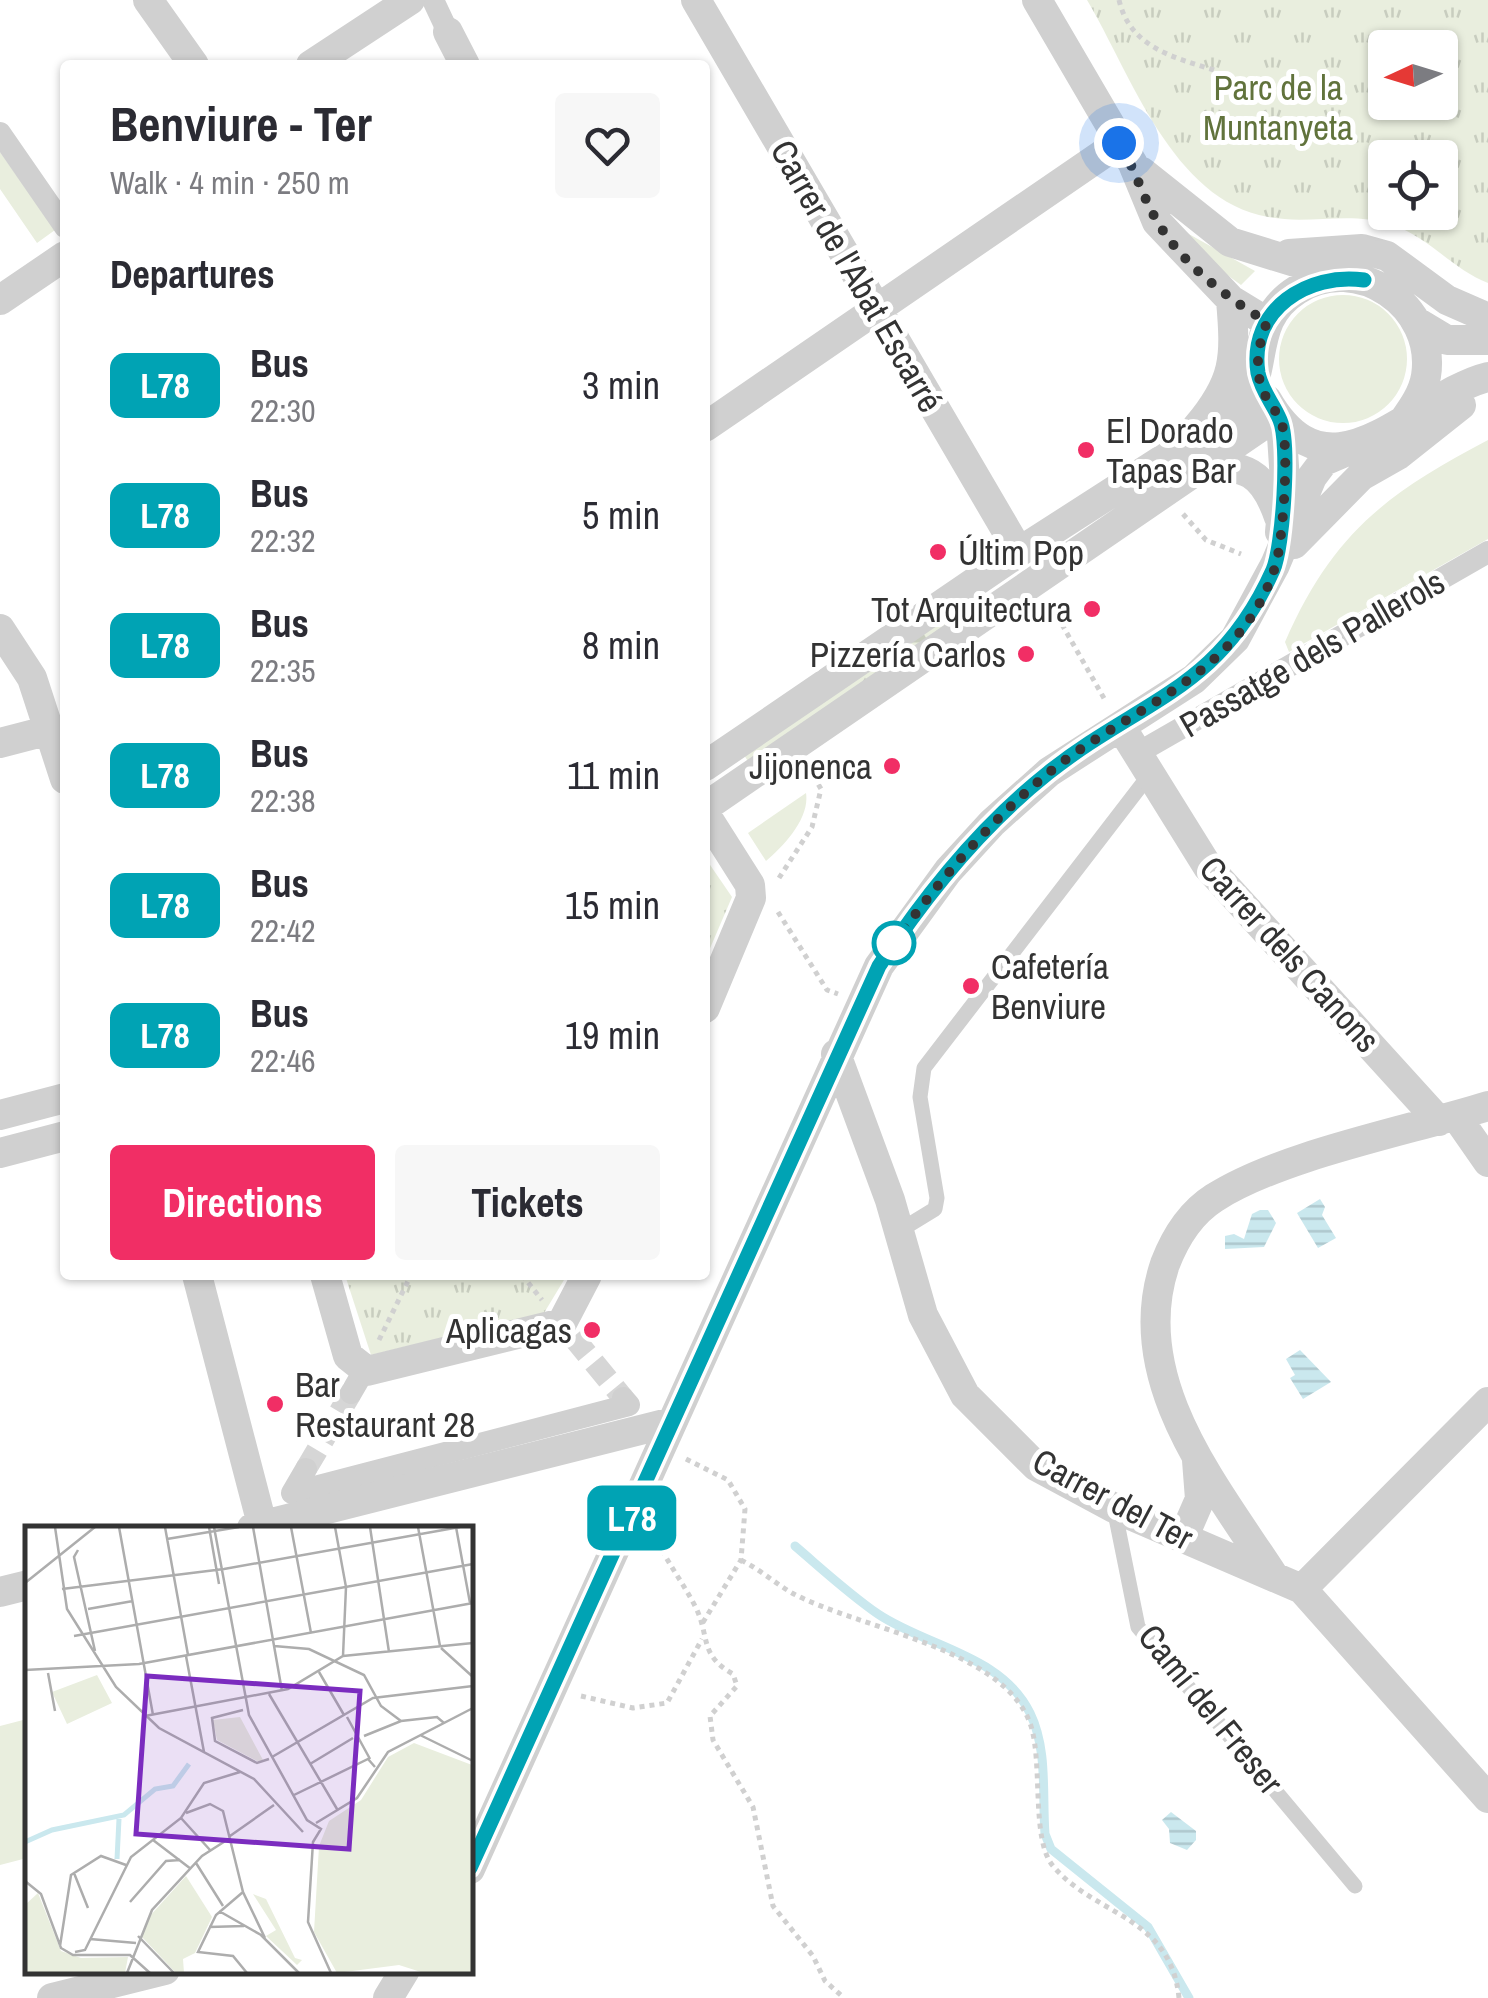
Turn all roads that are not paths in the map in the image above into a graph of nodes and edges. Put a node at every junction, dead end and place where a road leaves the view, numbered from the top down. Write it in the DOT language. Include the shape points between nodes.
graph roads {
  1 [pos="148,0"];
  2 [pos="410,0"];
  3 [pos="434,0"];
  4 [pos="696,0"];
  5 [pos="1037,0"];
  6 [pos="448,32"];
  7 [pos="190,60"];
  8 [pos="319,60"];
  9 [pos="462,60"];
  10 [pos="0,133"];
  11 [pos="1126,153"];
  12 [pos="60,220"];
  13 [pos="1271,256"];
  14 [pos="60,259"];
  15 [pos="1341,276"];
  16 [pos="0,300"];
  17 [pos="1231,300"];
  18 [pos="876,310"];
  19 [pos="1488,318"];
  20 [pos="1267,322"];
  21 [pos="1417,322"];
  22 [pos="1488,340"];
  23 [pos="1258,369"];
  24 [pos="1488,377"];
  25 [pos="1488,391"];
  26 [pos="710,415"];
  27 [pos="1278,418"];
  28 [pos="1402,423"];
  29 [pos="1359,446"];
  30 [pos="1189,457"];
  31 [pos="1281,525"];
  32 [pos="1018,552"];
  33 [pos="1488,552"];
  34 [pos="1276,565"];
  35 [pos="0,630"];
  36 [pos="50,730"];
  37 [pos="0,743"];
  38 [pos="1136,752"];
  39 [pos="60,763"];
  40 [pos="710,763"];
  41 [pos="710,806"];
  42 [pos="710,818"];
  43 [pos="710,996"];
  44 [pos="836,1054"];
  45 [pos="60,1099"];
  46 [pos="1488,1106"];
  47 [pos="0,1115"];
  48 [pos="1447,1118"];
  49 [pos="60,1137"];
  50 [pos="0,1153"];
  51 [pos="1488,1162"];
  52 [pos="899,1231"];
  53 [pos="198,1280"];
  54 [pos="326,1280"];
  55 [pos="585,1280"];
  56 [pos="623,1398"];
  57 [pos="1488,1402"];
  58 [pos="668,1434"];
  59 [pos="1196,1458"];
  60 [pos="306,1469"];
  61 [pos="1114,1508"];
  62 [pos="259,1526"];
  63 [pos="263,1526"];
  64 [pos="1182,1538"];
  65 [pos="1273,1576"];
  66 [pos="25,1587"];
  67 [pos="1302,1589"];
  68 [pos="0,1592"];
  69 [pos="1488,1798"];
  70 [pos="472,1864"];
  71 [pos="1355,1886"];
  72 [pos="153,1973"];
  73 [pos="374,1973"];
  74 [pos="403,1973"];
  75 [pos="52,1998"];
  76 [pos="384,1998"];
  1 -- 7 [label="street"];
  2 -- 8 [label="street"];
  3 -- 6 [label="street"];
  4 -- 18 [label="street, Carrer de l'Abat Escarré"];
  5 -- 11 [label="street"];
  6 -- 9 [label="street"];
  10 -- 12 [label="street"];
  11 -- 13 [label="street" via="1204,225"];
  11 -- 17 [label="street" via="1157,222"];
  11 -- 18 [label="street"];
  13 -- 15 [label="street"];
  13 -- 19 [label="street" via="1362,249 1387,256 1448,300"];
  14 -- 16 [label="street"];
  15 -- 20 [label="street" via="1298,289"];
  15 -- 21 [label="street" via="1386,288"];
  17 -- 20 [label="street"];
  17 -- 30 [label="street" via="1231,374"];
  18 -- 26 [label="street"];
  18 -- 32 [label="street, Carrer de l'Abat Escarré"];
  20 -- 23 [label="street"];
  21 -- 22 [label="street" via="1446,340"];
  21 -- 28 [label="street" via="1426,376"];
  23 -- 27 [label="street"];
  23 -- 30 [label="street" via="1248,399"];
  24 -- 28 [label="street"];
  25 -- 34 [label="street" via="1360,476"];
  27 -- 29 [label="street" via="1317,443"];
  27 -- 30 [label="street"];
  27 -- 31 [label="street" via="1285,481"];
  28 -- 29 [label="street"];
  29 -- 34 [label="street" via="1324,461"];
  30 -- 31 [label="street" via="1249,472 1266,485"];
  30 -- 32 [label="street"];
  30 -- 41 [label="street"];
  31 -- 34 [label="street"];
  32 -- 40 [label="street"];
  33 -- 38 [label="street, Passatge dels Pallerols"];
  34 -- 38 [label="street" via="1235,639"];
  35 -- 36 [label="street" via="32,678"];
  36 -- 37 [label="street"];
  36 -- 39 [label="street"];
  38 -- 44 [label="street" via="1049,772 948,871 879,966"];
  38 -- 48 [label="street, Carrer dels Canons" via="1208,868"];
  38 -- 52 [label="lane" via="1009,958 919,1082 935,1210"];
  42 -- 43 [label="street" via="750,885"];
  44 -- 52 [label="street, Carrer del Ter"];
  44 -- 58 [label="street"];
  45 -- 47 [label="street"];
  46 -- 48 [label="street"];
  48 -- 51 [label="street, Carrer dels Canons"];
  48 -- 59 [label="street" via="1262,1174 1211,1200 1176,1236 1157,1288 1152,1330 1163,1382"];
  49 -- 50 [label="street"];
  52 -- 61 [label="street, Carrer del Ter" via="923,1314 965,1395 1036,1466"];
  53 -- 62 [label="street"];
  54 -- 55 [label="street" via="358,1381 561,1323"];
  56 -- 60 [label="street" via="629,1406 292,1492"];
  57 -- 67 [label="street"];
  58 -- 63 [label="street"];
  58 -- 70 [label="street"];
  59 -- 64 [label="street" via="1200,1499"];
  59 -- 65 [label="street"];
  61 -- 64 [label="street, Carrer del Ter"];
  61 -- 71 [label="lane, Camí del Freser" via="1138,1627"];
  64 -- 65 [label="street, Carrer del Ter"];
  65 -- 67 [label="street, Carrer del Ter"];
  66 -- 68 [label="street"];
  67 -- 69 [label="street, Carrer del Ter"];
  72 -- 75 [label="street"];
  73 -- 76 [label="street"];
  74 -- 76 [label="street"];
}
